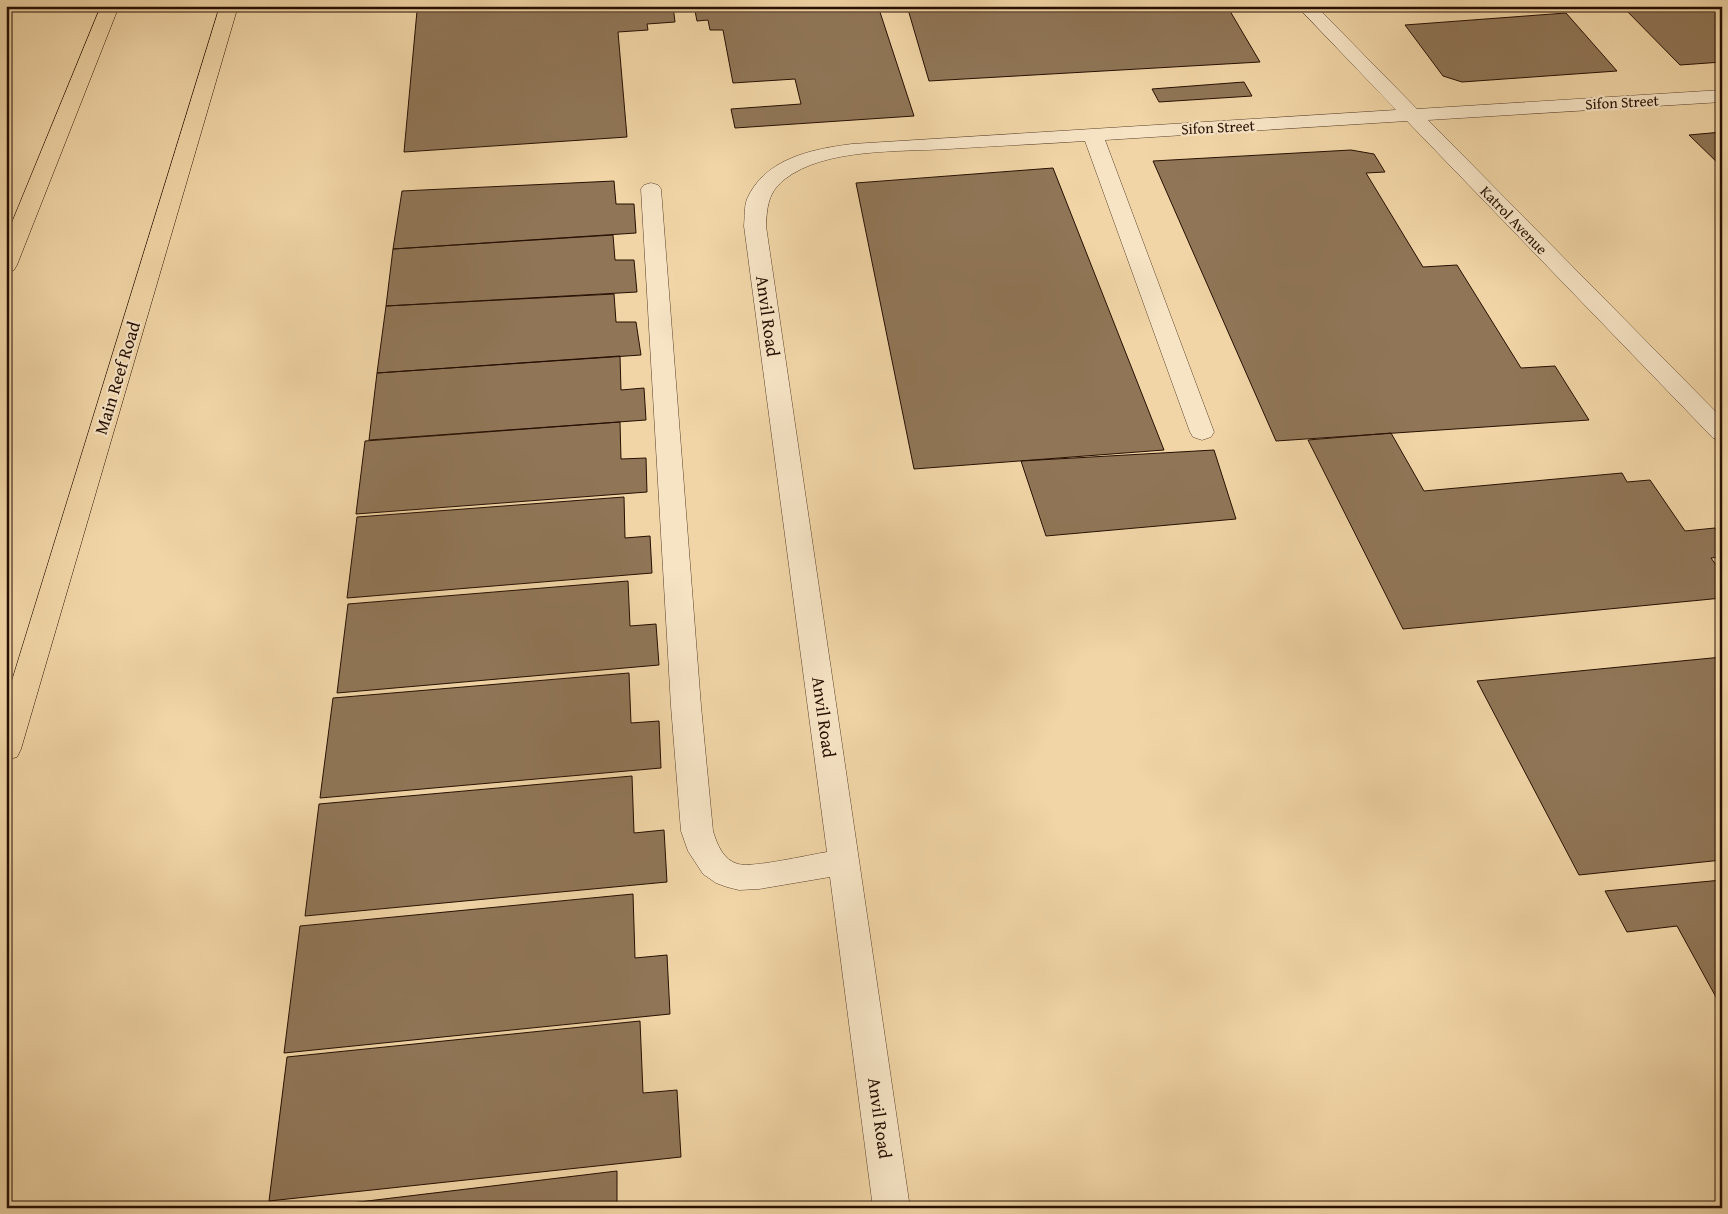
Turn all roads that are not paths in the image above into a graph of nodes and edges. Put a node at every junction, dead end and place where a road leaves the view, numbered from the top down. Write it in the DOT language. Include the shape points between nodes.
graph roads {
  1 [pos="110,6"];
  2 [pos="228,6"];
  3 [pos="1306,6"];
  4 [pos="1722,96"];
  5 [pos="1412,115"];
  6 [pos="1093,134"];
  7 [pos="651,190"];
  8 [pos="755,226"];
  9 [pos="6,265"];
  10 [pos="1202,432"];
  11 [pos="1722,433"];
  12 [pos="6,749"];
  13 [pos="844,862"];
  14 [pos="892,1208"];
  1 -- 9 [label="main road"];
  2 -- 12 [label="main road, Main Reef Road"];
  3 -- 5 [label="street, Katrol Avenue"];
  4 -- 5 [label="street, Sifon Street"];
  5 -- 6 [label="street, Sifon Street"];
  5 -- 11 [label="street, Katrol Avenue"];
  6 -- 8 [label="street, Sifon Street" via="867,148 819,156 789,168 767,185 757,201"];
  6 -- 10 [label="street"];
  7 -- 13 [label="street" via="697,831 704,851 714,865 739,877"];
  8 -- 13 [label="street, Anvil Road"];
  13 -- 14 [label="street, Anvil Road"];
}
